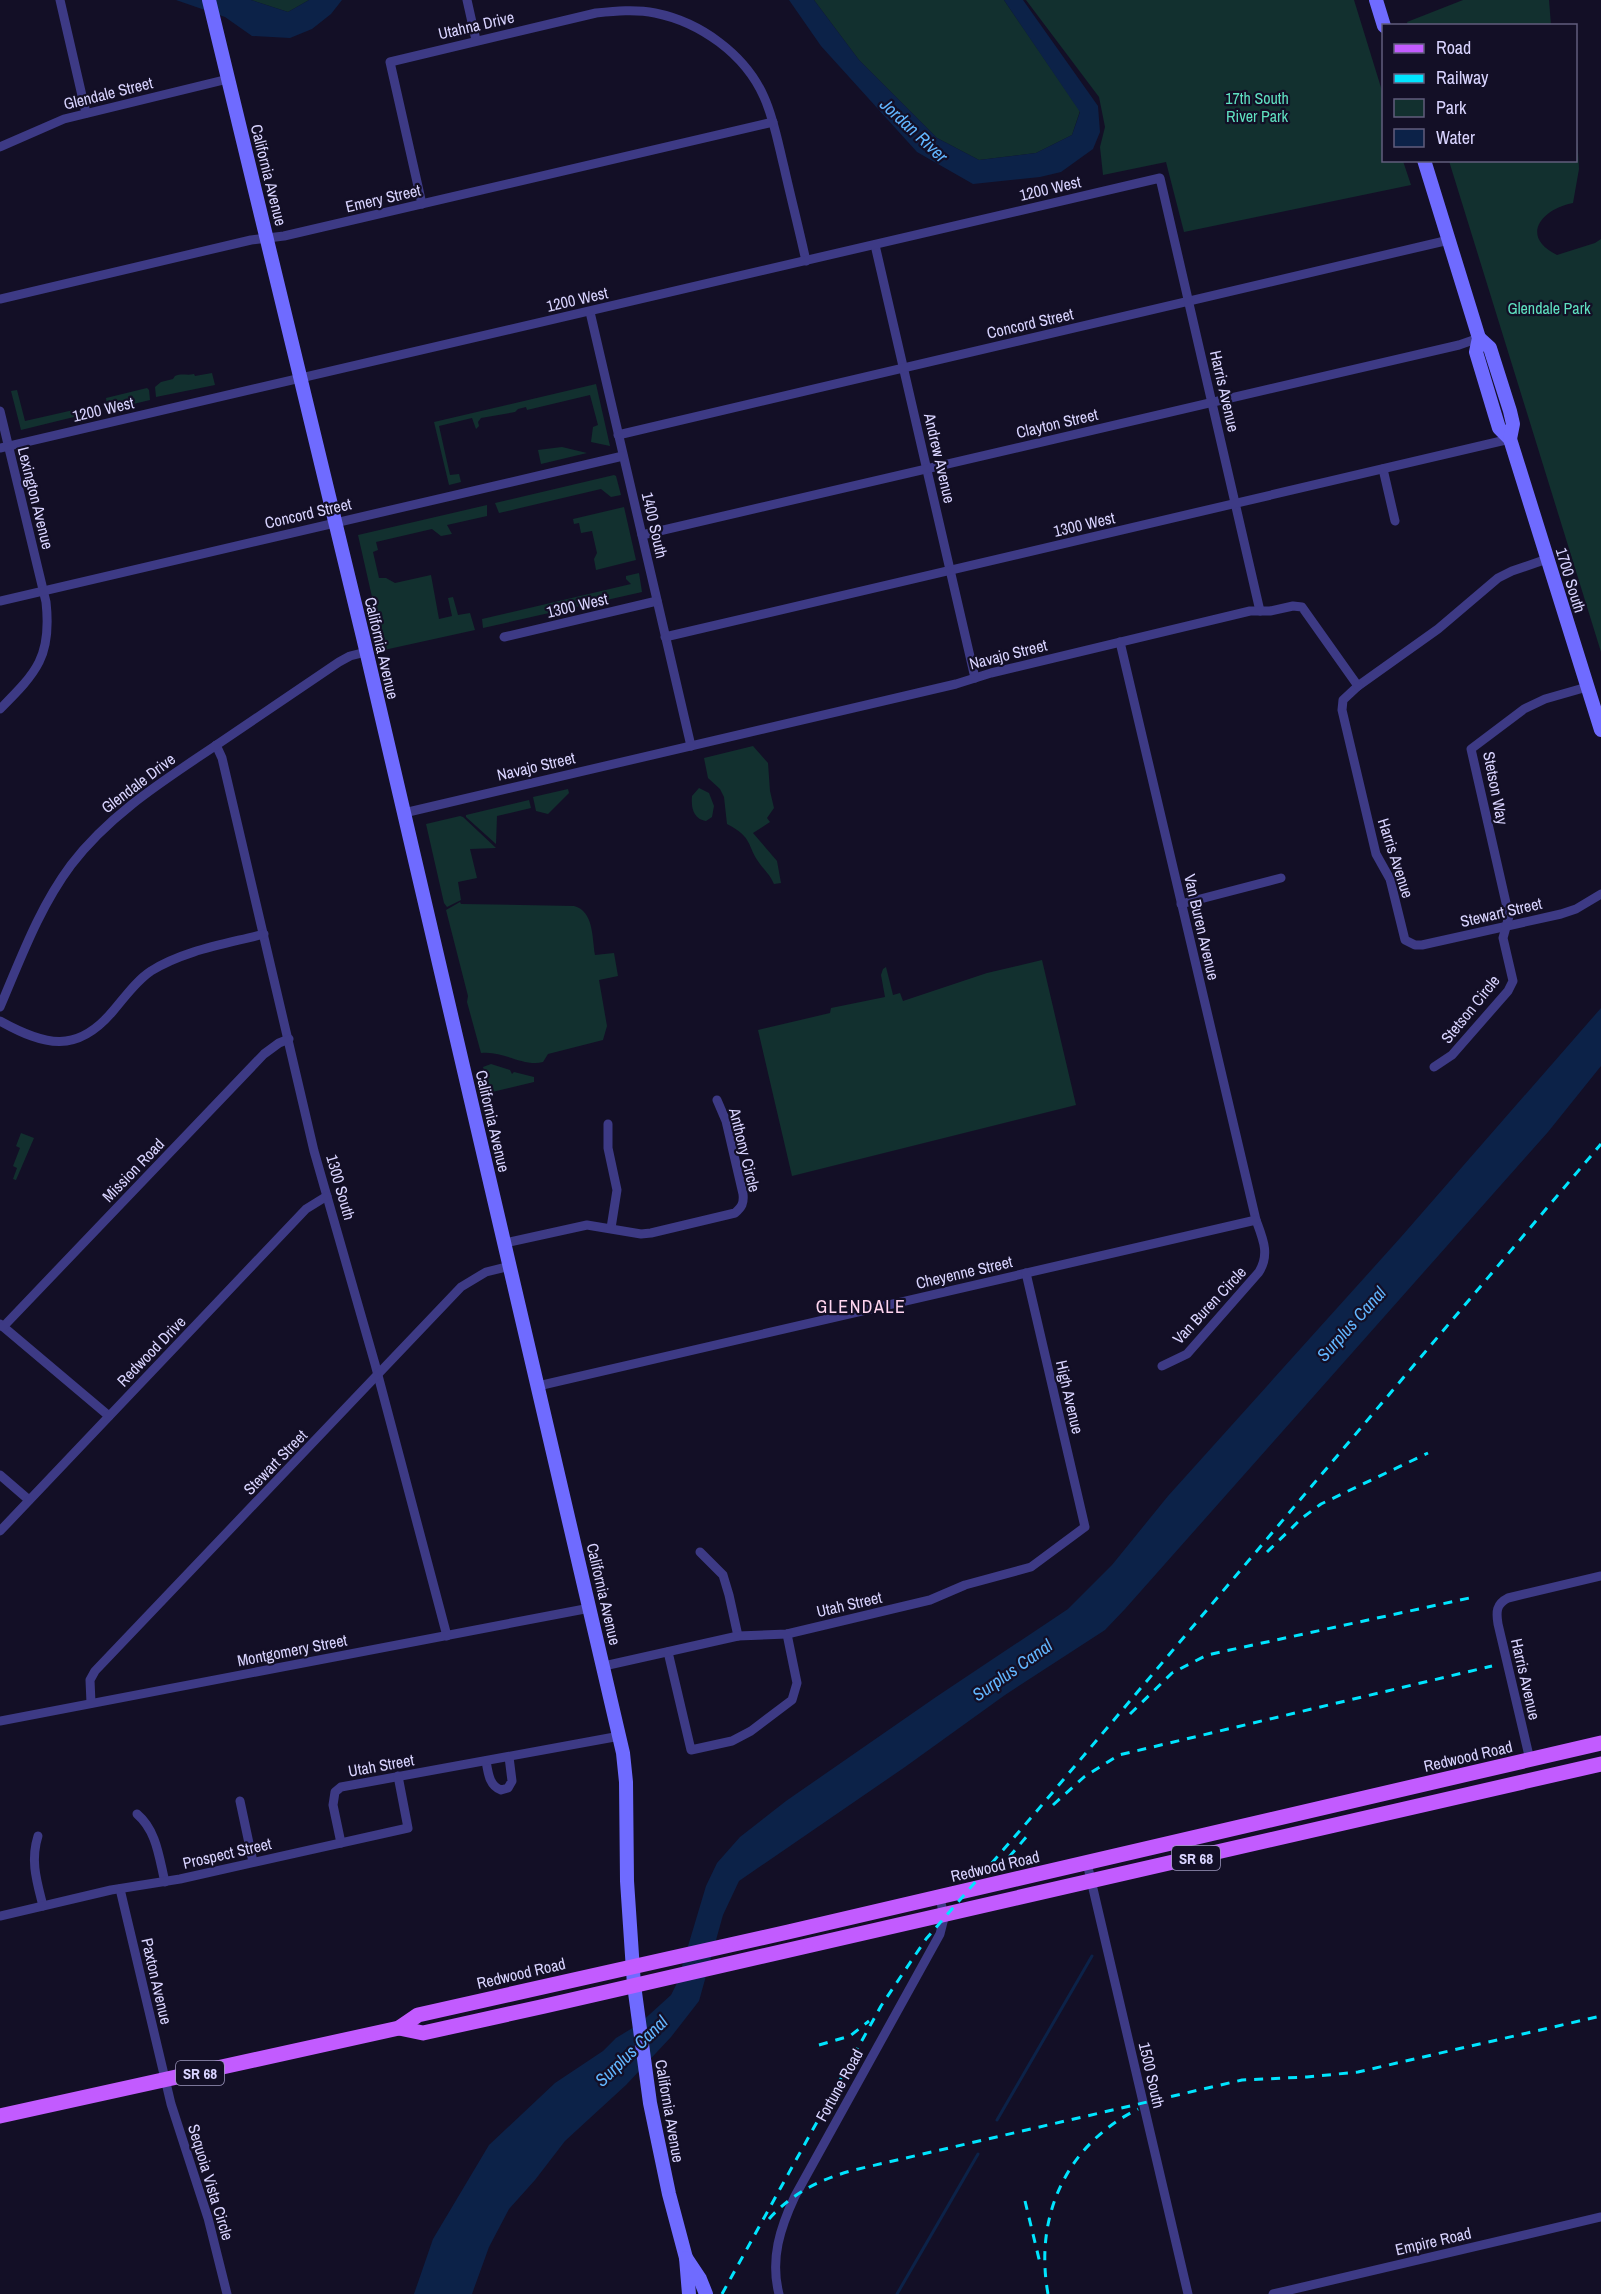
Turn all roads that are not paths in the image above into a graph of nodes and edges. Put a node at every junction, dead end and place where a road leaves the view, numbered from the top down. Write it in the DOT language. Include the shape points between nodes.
graph roads {
  1 [pos="60,0"];
  2 [pos="209,0"];
  3 [pos="467,0"];
  4 [pos="1376,0"];
  5 [pos="1382,24"];
  6 [pos="476,40"];
  7 [pos="228,79"];
  8 [pos="86,113"];
  9 [pos="773,122"];
  10 [pos="0,147"];
  11 [pos="1425,162"];
  12 [pos="1160,178"];
  13 [pos="422,204"];
  14 [pos="268,239"];
  15 [pos="1449,240"];
  16 [pos="875,245"];
  17 [pos="806,261"];
  18 [pos="0,299"];
  19 [pos="1189,301"];
  20 [pos="590,312"];
  21 [pos="1479,338"];
  22 [pos="904,368"];
  23 [pos="302,378"];
  24 [pos="1212,402"];
  25 [pos="0,411"];
  26 [pos="618,435"];
  27 [pos="1510,439"];
  28 [pos="4,448"];
  29 [pos="623,456"];
  30 [pos="927,469"];
  31 [pos="1383,469"];
  32 [pos="1236,504"];
  33 [pos="1395,521"];
  34 [pos="336,522"];
  35 [pos="642,535"];
  36 [pos="1547,559"];
  37 [pos="951,570"];
  38 [pos="43,591"];
  39 [pos="0,601"];
  40 [pos="657,601"];
  41 [pos="1260,611"];
  42 [pos="504,637"];
  43 [pos="665,637"];
  44 [pos="1120,642"];
  45 [pos="366,652"];
  46 [pos="975,678"];
  47 [pos="1358,686"];
  48 [pos="1587,687"];
  49 [pos="0,709"];
  50 [pos="1601,730"];
  51 [pos="216,745"];
  52 [pos="691,746"];
  53 [pos="404,813"];
  54 [pos="1281,878"];
  55 [pos="1601,894"];
  56 [pos="1181,904"];
  57 [pos="1506,927"];
  58 [pos="264,934"];
  59 [pos="1405,940"];
  60 [pos="0,1007"];
  61 [pos="0,1021"];
  62 [pos="289,1039"];
  63 [pos="1434,1067"];
  64 [pos="717,1100"];
  65 [pos="608,1124"];
  66 [pos="327,1196"];
  67 [pos="1256,1220"];
  68 [pos="611,1228"];
  69 [pos="505,1243"];
  70 [pos="510,1266"];
  71 [pos="1026,1273"];
  72 [pos="2,1325"];
  73 [pos="1162,1366"];
  74 [pos="378,1375"];
  75 [pos="538,1386"];
  76 [pos="109,1416"];
  77 [pos="0,1475"];
  78 [pos="29,1500"];
  79 [pos="1085,1527"];
  80 [pos="0,1531"];
  81 [pos="700,1552"];
  82 [pos="1601,1576"];
  83 [pos="590,1608"];
  84 [pos="787,1634"];
  85 [pos="447,1636"];
  86 [pos="738,1636"];
  87 [pos="668,1652"];
  88 [pos="604,1666"];
  89 [pos="91,1703"];
  90 [pos="0,1721"];
  91 [pos="620,1736"];
  92 [pos="1601,1743"];
  93 [pos="509,1757"];
  94 [pos="1530,1760"];
  95 [pos="486,1761"];
  96 [pos="1601,1764"];
  97 [pos="398,1776"];
  98 [pos="240,1801"];
  99 [pos="137,1814"];
  100 [pos="38,1836"];
  101 [pos="341,1843"];
  102 [pos="253,1862"];
  103 [pos="1087,1863"];
  104 [pos="165,1882"];
  105 [pos="1092,1882"];
  106 [pos="120,1889"];
  107 [pos="940,1897"];
  108 [pos="43,1906"];
  109 [pos="944,1914"];
  110 [pos="0,1916"];
  111 [pos="632,1966"];
  112 [pos="634,1985"];
  113 [pos="399,2028"];
  114 [pos="165,2080"];
  115 [pos="0,2116"];
  116 [pos="1601,2217"];
  117 [pos="686,2258"];
  118 [pos="227,2294"];
  119 [pos="690,2294"];
  120 [pos="706,2294"];
  121 [pos="779,2294"];
  122 [pos="1188,2294"];
  123 [pos="1273,2294"];
  1 -- 8 [label="street"];
  2 -- 7 [label="main road, California Avenue"];
  3 -- 6 [label="street"];
  4 -- 5 [label="main road"];
  6 -- 9 [label="street, Utahna Drive" via="616,10 663,15 712,37 731,53 756,82"];
  6 -- 13 [label="street, Utahna Drive" via="390,62"];
  7 -- 8 [label="street, Glendale Street"];
  7 -- 14 [label="main road, California Avenue"];
  8 -- 10 [label="street, Glendale Street" via="48,124"];
  9 -- 13 [label="street, Emery Street"];
  9 -- 17 [label="street, Utahna Drive"];
  11 -- 15 [label="main road, 1700 South"];
  12 -- 16 [label="street, 1200 West"];
  12 -- 19 [label="street, Harris Avenue"];
  13 -- 14 [label="street, Emery Street"];
  14 -- 18 [label="street, Emery Street"];
  14 -- 23 [label="main road, California Avenue"];
  15 -- 19 [label="street, Concord Street"];
  15 -- 21 [label="main road, 1700 South"];
  16 -- 17 [label="street, 1200 West"];
  16 -- 22 [label="street, Andrew Avenue"];
  17 -- 20 [label="street, 1200 West"];
  19 -- 22 [label="street, Concord Street"];
  19 -- 24 [label="street, Harris Avenue"];
  20 -- 23 [label="street, 1200 West"];
  20 -- 26 [label="street, 1400 South"];
  21 -- 24 [label="street, Clayton Street"];
  21 -- 27 [label="main road, 1700 South" via="1476,352 1495,415 1499,428"];
  22 -- 26 [label="street, Concord Street"];
  22 -- 30 [label="street, Andrew Avenue"];
  23 -- 28 [label="street, 1200 West"];
  23 -- 34 [label="main road, California Avenue"];
  24 -- 30 [label="street, Clayton Street"];
  24 -- 32 [label="street, Harris Avenue"];
  25 -- 28 [label="street, Lexington Avenue"];
  26 -- 29 [label="street, 1400 South"];
  27 -- 31 [label="street, 1300 West"];
  27 -- 36 [label="main road, 1700 South"];
  28 -- 38 [label="street, Lexington Avenue"];
  29 -- 34 [label="street, Concord Street"];
  29 -- 35 [label="street, 1400 South"];
  30 -- 35 [label="street, Clayton Street"];
  30 -- 37 [label="street, Andrew Avenue"];
  31 -- 32 [label="street, 1300 West"];
  31 -- 33 [label="street"];
  32 -- 37 [label="street, 1300 West"];
  32 -- 41 [label="street, Harris Avenue"];
  34 -- 38 [label="street, Concord Street"];
  34 -- 45 [label="main road, California Avenue"];
  35 -- 40 [label="street, 1400 South"];
  36 -- 47 [label="street" via="1498,578 1438,629"];
  36 -- 48 [label="main road, 1700 South"];
  37 -- 43 [label="street, 1300 West"];
  37 -- 46 [label="street, Andrew Avenue"];
  38 -- 39 [label="street, Concord Street"];
  38 -- 49 [label="street" via="49,622 44,654 33,673"];
  40 -- 42 [label="street, 1300 West"];
  40 -- 43 [label="street, 1400 South"];
  41 -- 44 [label="street, Navajo Street"];
  41 -- 47 [label="street, Navajo Street" via="1302,607"];
  43 -- 52 [label="street, 1400 South"];
  44 -- 46 [label="street, Navajo Street"];
  44 -- 56 [label="street, Van Buren Avenue"];
  45 -- 51 [label="street, Glendale Drive" via="339,662"];
  45 -- 53 [label="main road, California Avenue"];
  46 -- 52 [label="street, Navajo Street"];
  47 -- 59 [label="street, Harris Avenue" via="1343,700 1342,710 1374,850 1390,879"];
  48 -- 50 [label="main road, 1700 South"];
  48 -- 57 [label="street, Stetson Way" via="1524,709 1471,750 1509,916"];
  51 -- 58 [label="street, 1300 South"];
  51 -- 60 [label="street, Glendale Drive" via="121,812 88,844 37,920"];
  52 -- 53 [label="street, Navajo Street"];
  53 -- 69 [label="main road, California Avenue"];
  54 -- 56 [label="street"];
  55 -- 57 [label="street, Stewart Street" via="1568,912"];
  56 -- 67 [label="street, Van Buren Avenue"];
  57 -- 59 [label="street, Stewart Street" via="1422,945"];
  57 -- 63 [label="street, Stetson Circle" via="1503,938 1511,986 1452,1055"];
  58 -- 61 [label="street" via="186,954 152,970 98,1027 81,1038 48,1041"];
  58 -- 62 [label="street, 1300 South"];
  62 -- 66 [label="street, 1300 South"];
  62 -- 72 [label="street, Mission Road" via="264,1054"];
  64 -- 68 [label="street, Anthony Circle" via="726,1121 743,1194 741,1208 728,1215 651,1233"];
  65 -- 68 [label="street" via="608,1148 617,1190"];
  66 -- 74 [label="street, 1300 South"];
  66 -- 76 [label="street, Redwood Drive" via="306,1209"];
  67 -- 71 [label="street, Cheyenne Street"];
  67 -- 73 [label="street, Van Buren Circle" via="1266,1251 1259,1272 1186,1354"];
  68 -- 69 [label="street" via="576,1226"];
  69 -- 70 [label="main road, California Avenue"];
  70 -- 74 [label="street, Stewart Street" via="486,1272 464,1284"];
  70 -- 75 [label="main road, California Avenue"];
  71 -- 75 [label="street, Cheyenne Street"];
  71 -- 79 [label="street, High Avenue"];
  72 -- 76 [label="street"];
  74 -- 85 [label="street, 1300 South"];
  74 -- 89 [label="street, Stewart Street" via="95,1671 90,1680"];
  75 -- 83 [label="main road, California Avenue"];
  76 -- 78 [label="street, Redwood Drive"];
  77 -- 78 [label="street"];
  78 -- 80 [label="street, Redwood Drive"];
  79 -- 84 [label="street, Utah Street" via="1031,1567 965,1585 930,1600"];
  81 -- 86 [label="street" via="723,1575"];
  82 -- 94 [label="street, Harris Avenue" via="1508,1598 1499,1605 1498,1624"];
  83 -- 85 [label="street, Montgomery Street"];
  83 -- 88 [label="main road, California Avenue"];
  84 -- 86 [label="street, Utah Street"];
  84 -- 87 [label="street" via="797,1683 792,1700 732,1741 690,1750"];
  85 -- 89 [label="street, Montgomery Street"];
  86 -- 87 [label="street, Utah Street"];
  87 -- 88 [label="street, Utah Street"];
  88 -- 91 [label="main road, California Avenue"];
  89 -- 90 [label="street, Montgomery Street"];
  91 -- 93 [label="street, Utah Street"];
  91 -- 111 [label="main road, California Avenue" via="626,1782"];
  92 -- 94 [label="main road, Redwood Road / SR 68"];
  93 -- 95 [label="street, Utah Street"];
  93 -- 95 [label="street" via="512,1781 501,1790 491,1783"];
  94 -- 103 [label="main road, Redwood Road / SR 68"];
  95 -- 97 [label="street, Utah Street"];
  96 -- 105 [label="main road, Redwood Road / SR 68"];
  97 -- 101 [label="street, Utah Street" via="344,1786 334,1792"];
  97 -- 101 [label="street, Prospect Street" via="408,1828"];
  98 -- 102 [label="street"];
  99 -- 104 [label="street" via="154,1836"];
  100 -- 108 [label="street" via="34,1865"];
  101 -- 102 [label="street, Prospect Street"];
  102 -- 104 [label="street, Prospect Street"];
  103 -- 105 [label="street, 1500 South"];
  103 -- 107 [label="main road, Redwood Road / SR 68"];
  104 -- 106 [label="street, Prospect Street"];
  105 -- 109 [label="main road, Redwood Road / SR 68"];
  105 -- 122 [label="street, 1500 South"];
  106 -- 108 [label="street, Prospect Street"];
  106 -- 114 [label="street, Paxton Avenue"];
  107 -- 109 [label="street"];
  107 -- 111 [label="main road, Redwood Road / SR 68"];
  108 -- 110 [label="street, Prospect Street"];
  109 -- 112 [label="main road, Redwood Road / SR 68"];
  109 -- 121 [label="street, Fortune Road" via="940,1934 786,2214 776,2250"];
  111 -- 112 [label="main road, California Avenue"];
  111 -- 113 [label="main road, Redwood Road / SR 68" via="418,2015"];
  112 -- 113 [label="main road, Redwood Road / SR 68" via="423,2033"];
  112 -- 117 [label="main road, California Avenue" via="650,2103"];
  113 -- 114 [label="main road, Redwood Road / SR 68"];
  114 -- 115 [label="main road, Redwood Road / SR 68"];
  114 -- 118 [label="street, Sequoia Vista Circle"];
  116 -- 123 [label="street, Empire Road"];
  117 -- 119 [label="main road, California Avenue"];
  117 -- 120 [label="main road, California Avenue"];
}
